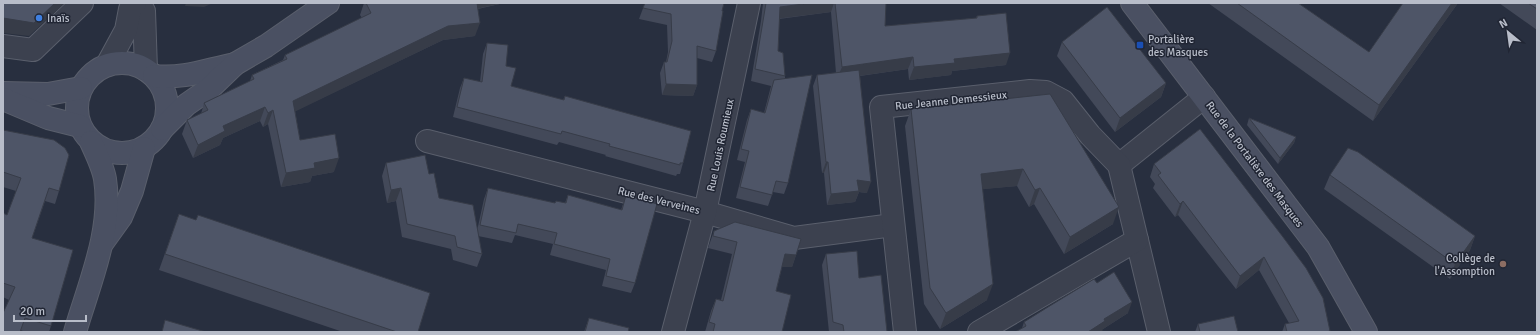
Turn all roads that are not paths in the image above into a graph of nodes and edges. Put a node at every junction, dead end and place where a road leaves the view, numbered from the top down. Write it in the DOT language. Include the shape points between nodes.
graph roads {
  1 [pos="82,3"];
  2 [pos="135,3"];
  3 [pos="139,3"];
  4 [pos="328,3"];
  5 [pos="749,3"];
  6 [pos="1132,3"];
  7 [pos="3,46"];
  8 [pos="235,64"];
  9 [pos="107,65"];
  10 [pos="150,73"];
  11 [pos="81,88"];
  12 [pos="3,93"];
  13 [pos="1204,97"];
  14 [pos="3,99"];
  15 [pos="162,129"];
  16 [pos="86,134"];
  17 [pos="427,140"];
  18 [pos="144,148"];
  19 [pos="1119,165"];
  20 [pos="705,212"];
  21 [pos="893,225"];
  22 [pos="1136,240"];
  23 [pos="100,246"];
  24 [pos="75,332"];
  25 [pos="673,332"];
  26 [pos="905,332"];
  27 [pos="979,332"];
  28 [pos="1159,332"];
  29 [pos="1366,332"];
  1 -- 7 [label="street" via="33,50"];
  2 -- 9 [label="street" via="130,9 126,30"];
  3 -- 10 [label="street" via="144,11"];
  4 -- 8 [label="main road"];
  5 -- 20 [label="street, Rue Louis Roumieux"];
  6 -- 13 [label="main road, Rue de la Portalière des Masques"];
  8 -- 10 [label="main road" via="172,78"];
  8 -- 15 [label="main road"];
  9 -- 10 [label="main road" via="134,65"];
  9 -- 11 [label="main road" via="88,78"];
  10 -- 15 [label="main road" via="162,87 166,101 166,116"];
  11 -- 12 [label="main road" via="48,94"];
  11 -- 16 [label="main road" via="77,100 77,113"];
  13 -- 19 [label="street"];
  13 -- 29 [label="main road, Rue de la Portalière des Masques" via="1318,247"];
  14 -- 16 [label="main road"];
  15 -- 18 [label="main road"];
  16 -- 18 [label="main road" via="103,149 116,153"];
  16 -- 23 [label="main road" via="105,179 105,220"];
  17 -- 20 [label="street, Rue des Verveines"];
  18 -- 23 [label="main road" via="132,191"];
  19 -- 21 [label="street, Rue Jeanne Demessieux" via="1090,135 1063,101 1046,92 1030,91 881,107"];
  19 -- 22 [label="street"];
  20 -- 21 [label="street, Rue des Verveines" via="794,238"];
  20 -- 25 [label="street, Rue Louis Roumieux"];
  21 -- 26 [label="street, Rue Jeanne Demessieux"];
  22 -- 27 [label="street"];
  22 -- 28 [label="street"];
  23 -- 24 [label="main road"];
}
